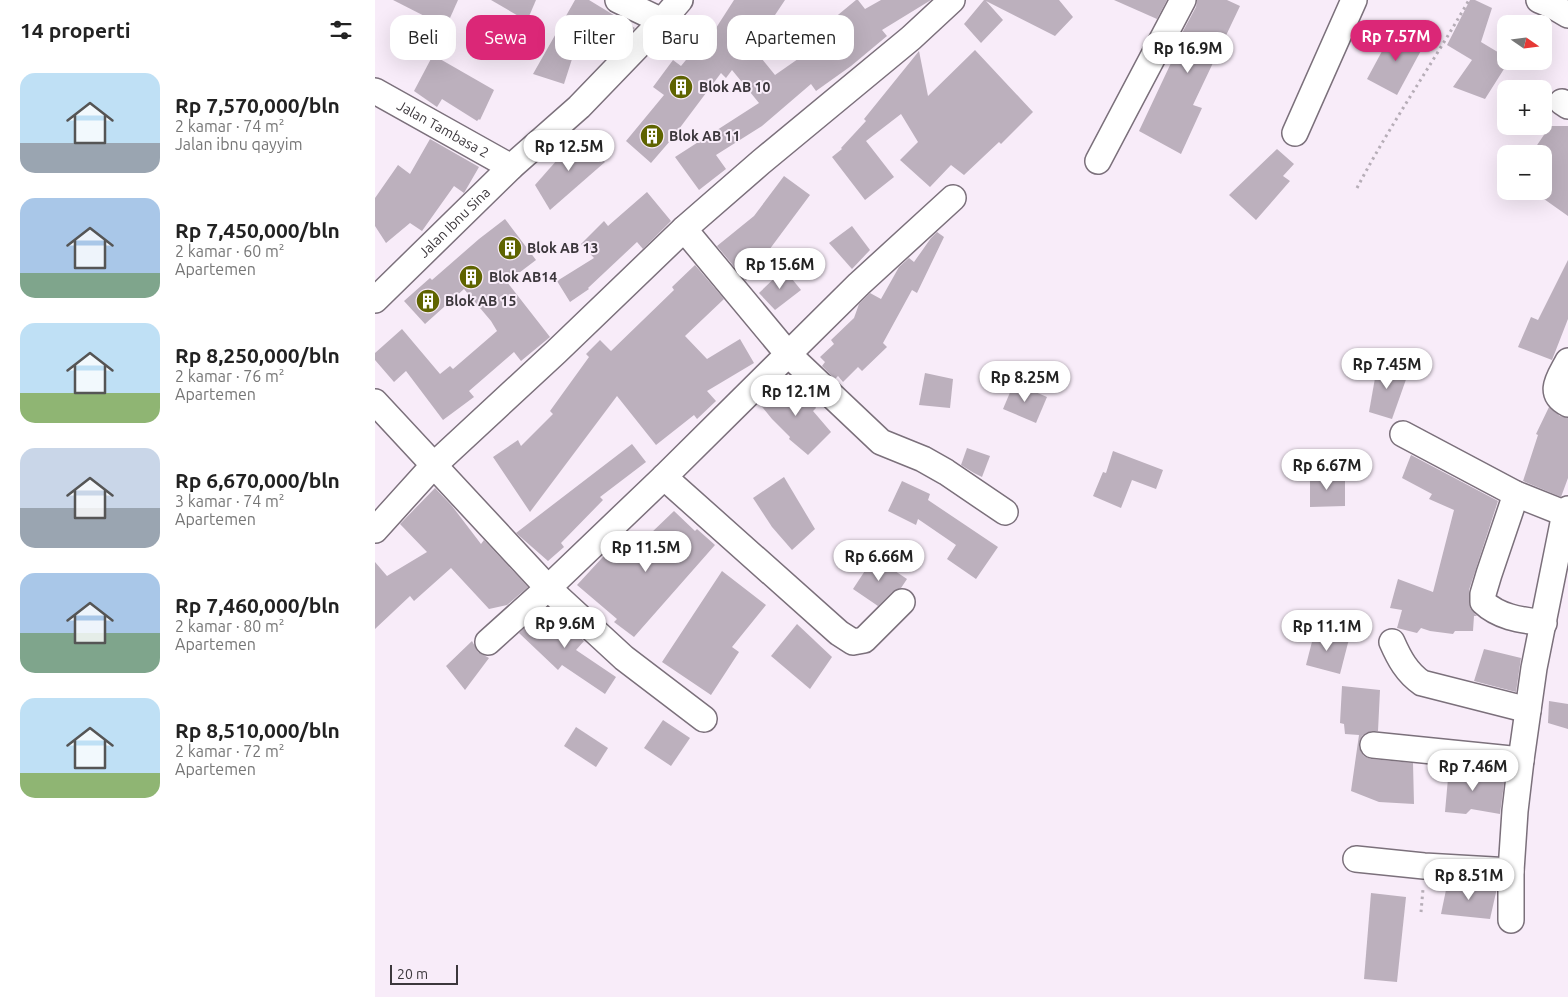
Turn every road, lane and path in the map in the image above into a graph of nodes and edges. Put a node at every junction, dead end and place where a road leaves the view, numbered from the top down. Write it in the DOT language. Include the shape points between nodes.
graph roads {
  1 [pos="618,0"];
  2 [pos="680,0"];
  3 [pos="952,0"];
  4 [pos="1183,0"];
  5 [pos="1354,0"];
  6 [pos="1469,0"];
  7 [pos="1539,0"];
  8 [pos="649,15"];
  9 [pos="667,15"];
  10 [pos="1568,16"];
  11 [pos="643,41"];
  12 [pos="375,91"];
  13 [pos="1295,134"];
  14 [pos="1098,161"];
  15 [pos="511,167"];
  16 [pos="1357,188"];
  17 [pos="953,198"];
  18 [pos="684,229"];
  19 [pos="376,297"];
  20 [pos="788,354"];
  21 [pos="1568,361"];
  22 [pos="375,402"];
  23 [pos="1568,404"];
  24 [pos="1403,434"];
  25 [pos="433,466"];
  26 [pos="664,476"];
  27 [pos="1517,494"];
  28 [pos="1005,512"];
  29 [pos="1566,517"];
  30 [pos="375,530"];
  31 [pos="547,588"];
  32 [pos="902,602"];
  33 [pos="1544,623"];
  34 [pos="488,642"];
  35 [pos="1392,642"];
  36 [pos="1528,710"];
  37 [pos="704,719"];
  38 [pos="1373,745"];
  39 [pos="1521,760"];
  40 [pos="1356,859"];
  41 [pos="1511,871"];
  42 [pos="1511,920"];
  1 -- 8 [label="street"];
  2 -- 9 [label="street, Jalan Ibnu Sina"];
  3 -- 18 [label="street"];
  4 -- 14 [label="street"];
  5 -- 13 [label="street"];
  6 -- 16 [label="path"];
  7 -- 10 [label="street"];
  11 -- 15 [label="street, Jalan Ibnu Sina" via="579,107"];
  12 -- 15 [label="street, Jalan Tambasa 2"];
  15 -- 19 [label="street, Jalan Ibnu Sina"];
  17 -- 20 [label="street"];
  18 -- 20 [label="street"];
  18 -- 25 [label="street"];
  20 -- 26 [label="street"];
  20 -- 28 [label="street" via="881,442 946,472"];
  21 -- 23 [label="street" via="1556,385 1556,392"];
  22 -- 25 [label="street"];
  24 -- 27 [label="street"];
  25 -- 30 [label="street"];
  25 -- 31 [label="street"];
  26 -- 31 [label="street"];
  26 -- 32 [label="street" via="853,642 865,640"];
  27 -- 29 [label="street"];
  27 -- 33 [label="street" via="1489,574 1483,602 1495,612"];
  29 -- 33 [label="street"];
  31 -- 34 [label="street"];
  31 -- 37 [label="street" via="624,658"];
  33 -- 36 [label="street"];
  35 -- 36 [label="street" via="1399,659 1422,683"];
  36 -- 39 [label="street"];
  38 -- 39 [label="street"];
  39 -- 41 [label="street"];
  40 -- 41 [label="street"];
  41 -- 42 [label="street"];
}
